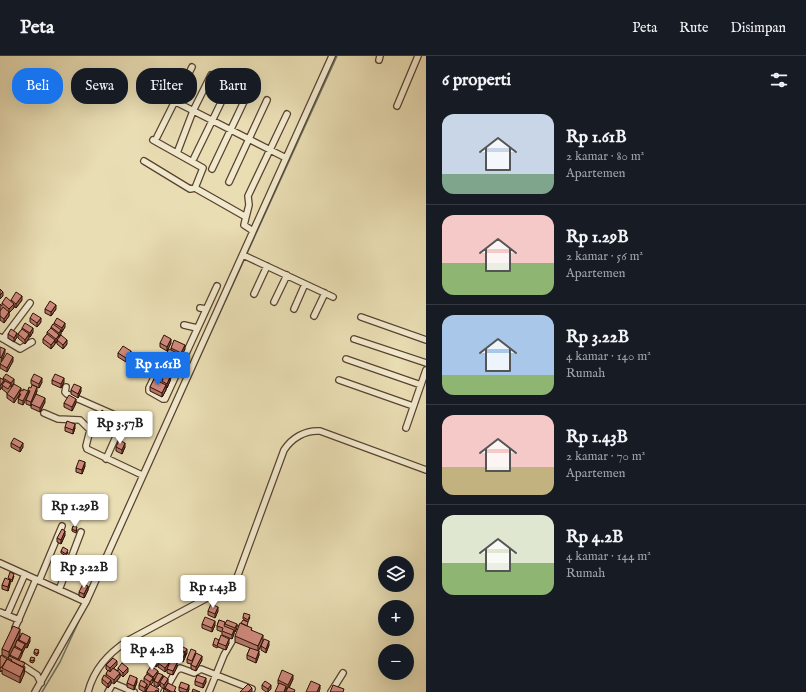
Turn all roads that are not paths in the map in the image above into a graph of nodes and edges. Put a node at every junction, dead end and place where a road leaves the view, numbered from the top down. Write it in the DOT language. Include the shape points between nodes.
graph roads {
  1 [pos="332,56"];
  2 [pos="418,56"];
  3 [pos="205,86"];
  4 [pos="267,100"];
  5 [pos="172,104"];
  6 [pos="180,104"];
  7 [pos="220,104"];
  8 [pos="243,104"];
  9 [pos="397,106"];
  10 [pos="193,111"];
  11 [pos="287,114"];
  12 [pos="212,121"];
  13 [pos="231,130"];
  14 [pos="248,140"];
  15 [pos="270,150"];
  16 [pos="176,153"];
  17 [pos="194,158"];
  18 [pos="286,158"];
  19 [pos="144,160"];
  20 [pos="212,169"];
  21 [pos="229,182"];
  22 [pos="195,188"];
  23 [pos="246,217"];
  24 [pos="253,231"];
  25 [pos="245,256"];
  26 [pos="267,266"];
  27 [pos="287,275"];
  28 [pos="305,284"];
  29 [pos="217,286"];
  30 [pos="324,293"];
  31 [pos="254,294"];
  32 [pos="333,297"];
  33 [pos="274,302"];
  34 [pos="30,303"];
  35 [pos="294,309"];
  36 [pos="314,316"];
  37 [pos="361,317"];
  38 [pos="184,325"];
  39 [pos="197,328"];
  40 [pos="2,338"];
  41 [pos="354,338"];
  42 [pos="426,340"];
  43 [pos="32,342"];
  44 [pos="180,346"];
  45 [pos="188,349"];
  46 [pos="198,354"];
  47 [pos="346,359"];
  48 [pos="426,363"];
  49 [pos="179,368"];
  50 [pos="426,370"];
  51 [pos="339,380"];
  52 [pos="421,385"];
  53 [pos="66,387"];
  54 [pos="414,406"];
  55 [pos="44,413"];
  56 [pos="406,428"];
  57 [pos="106,459"];
  58 [pos="426,470"];
  59 [pos="142,475"];
  60 [pos="62,526"];
  61 [pos="81,532"];
  62 [pos="0,563"];
  63 [pos="25,574"];
  64 [pos="38,580"];
  65 [pos="59,590"];
  66 [pos="86,602"];
  67 [pos="0,612"];
  68 [pos="7,615"];
  69 [pos="19,620"];
  70 [pos="240,626"];
  71 [pos="15,628"];
  72 [pos="22,665"];
  73 [pos="343,673"];
  74 [pos="216,676"];
  75 [pos="41,683"];
  76 [pos="252,689"];
  77 [pos="35,692"];
  78 [pos="88,692"];
  79 [pos="108,692"];
  80 [pos="134,692"];
  81 [pos="164,692"];
  82 [pos="209,692"];
  83 [pos="331,692"];
  1 -- 18 [label="street"];
  2 -- 9 [label="street"];
  3 -- 10 [label="street"];
  4 -- 14 [label="street"];
  5 -- 16 [label="street" via="155,138"];
  6 -- 10 [label="street"];
  7 -- 12 [label="street"];
  8 -- 13 [label="street"];
  10 -- 12 [label="street"];
  10 -- 16 [label="street"];
  11 -- 15 [label="street"];
  12 -- 13 [label="street"];
  12 -- 17 [label="street"];
  13 -- 14 [label="street"];
  13 -- 20 [label="street"];
  14 -- 15 [label="street"];
  14 -- 21 [label="street"];
  15 -- 18 [label="street"];
  15 -- 23 [label="street" via="248,196"];
  16 -- 22 [label="street" via="203,168"];
  18 -- 24 [label="street"];
  19 -- 22 [label="street" via="190,189"];
  22 -- 23 [label="street"];
  23 -- 24 [label="street" via="244,225"];
  24 -- 25 [label="street"];
  25 -- 26 [label="street"];
  25 -- 46 [label="street"];
  26 -- 27 [label="street"];
  26 -- 31 [label="street"];
  27 -- 28 [label="street"];
  27 -- 33 [label="street"];
  28 -- 30 [label="street"];
  28 -- 35 [label="street"];
  29 -- 39 [label="street" via="203,309"];
  30 -- 32 [label="street"];
  30 -- 36 [label="street"];
  34 -- 40 [label="street"];
  37 -- 42 [label="street"];
  38 -- 39 [label="street"];
  39 -- 45 [label="street"];
  40 -- 43 [label="street" via="20,349"];
  41 -- 48 [label="street"];
  44 -- 45 [label="street"];
  45 -- 46 [label="street"];
  45 -- 49 [label="street"];
  46 -- 59 [label="street"];
  47 -- 52 [label="street"];
  49 -- 49 [label="street" via="163,362 160,364 155,369 154,383 149,391 165,399 166,388"];
  50 -- 52 [label="street"];
  51 -- 54 [label="street"];
  52 -- 54 [label="street"];
  53 -- 57 [label="street" via="67,394 122,419"];
  54 -- 56 [label="street"];
  55 -- 57 [label="street" via="58,419 80,420 90,430 87,449"];
  57 -- 59 [label="street"];
  58 -- 78 [label="street" via="320,431 307,432 292,440 284,450 235,583 115,649 101,663"];
  59 -- 66 [label="street"];
  60 -- 64 [label="street"];
  61 -- 65 [label="street"];
  62 -- 63 [label="street"];
  63 -- 64 [label="street"];
  63 -- 68 [label="street"];
  64 -- 65 [label="street"];
  64 -- 69 [label="street"];
  65 -- 66 [label="street"];
  66 -- 75 [label="street"];
  67 -- 68 [label="street"];
  68 -- 69 [label="street"];
  69 -- 71 [label="street"];
  70 -- 74 [label="street"];
  72 -- 75 [label="street" via="37,675"];
  73 -- 83 [label="street"];
  74 -- 76 [label="street"];
  74 -- 81 [label="street" via="201,669 194,672 179,668"];
  74 -- 82 [label="street"];
  75 -- 77 [label="street"];
  79 -- 80 [label="street" via="115,684"];
}
